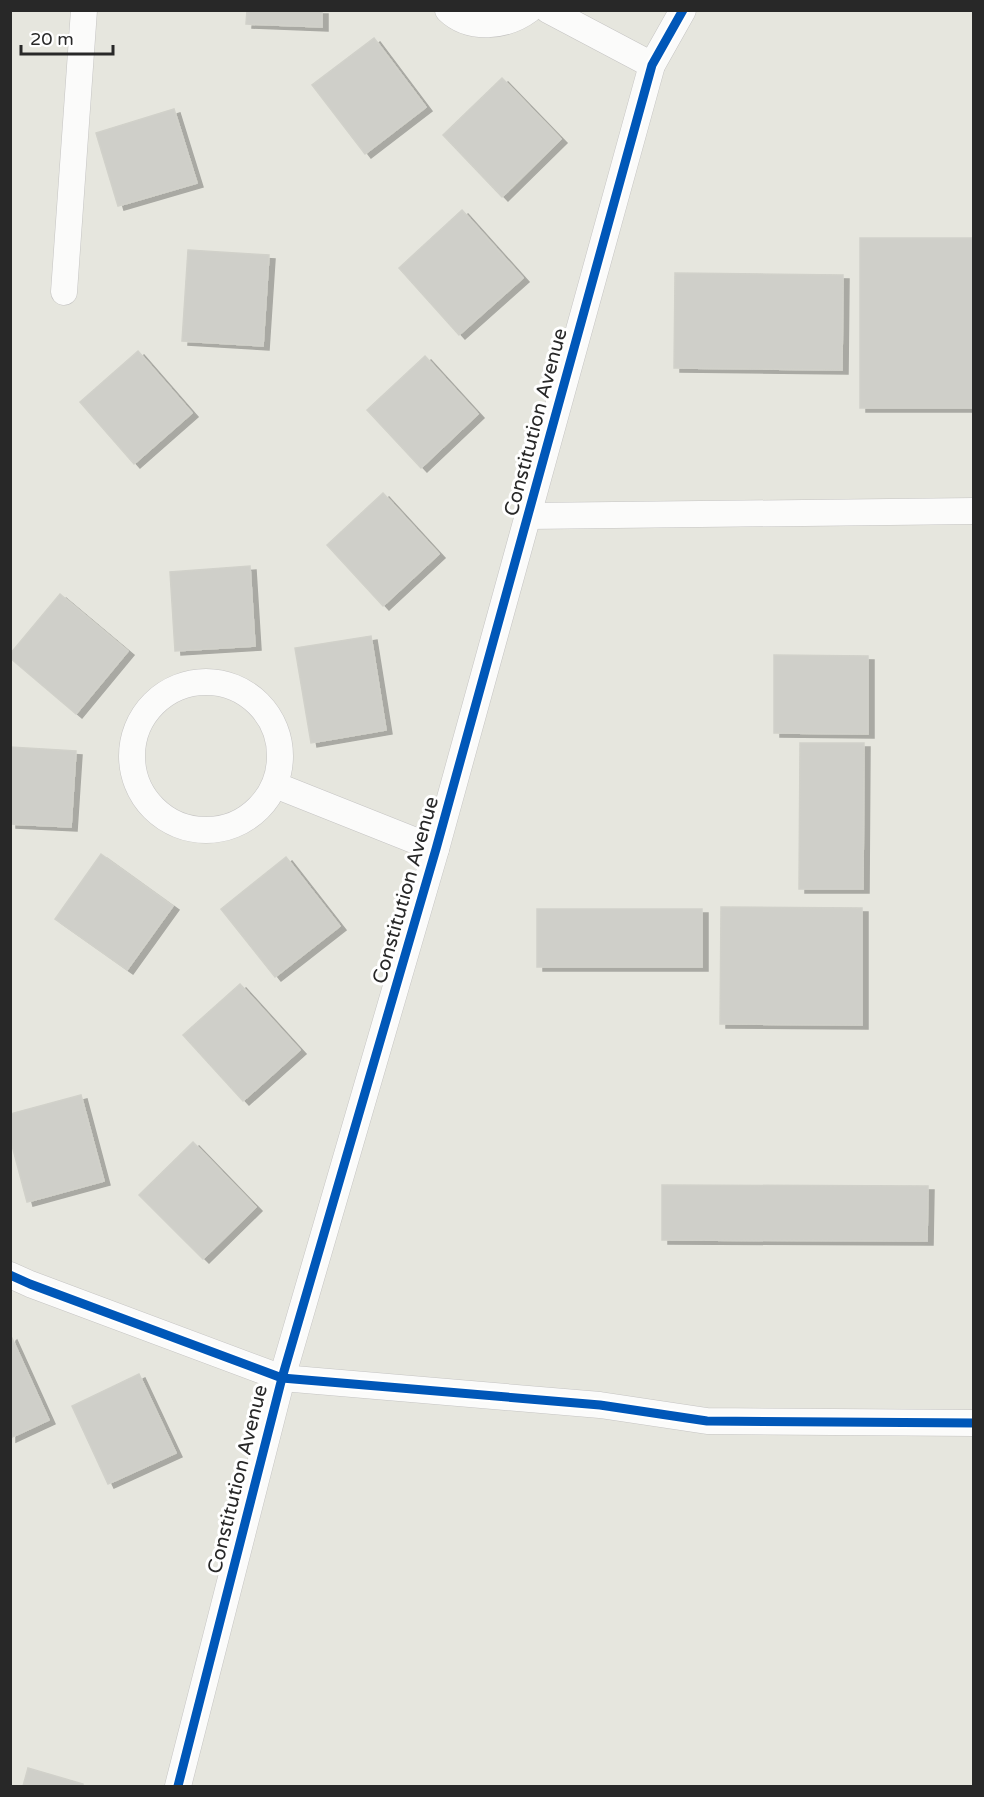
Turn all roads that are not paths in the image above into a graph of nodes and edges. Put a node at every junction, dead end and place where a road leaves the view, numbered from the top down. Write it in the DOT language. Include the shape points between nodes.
graph roads {
  1 [pos="84,10"];
  2 [pos="448,10"];
  3 [pos="529,10"];
  4 [pos="548,10"];
  5 [pos="683,10"];
  6 [pos="652,65"];
  7 [pos="64,292"];
  8 [pos="974,511"];
  9 [pos="528,516"];
  10 [pos="275,785"];
  11 [pos="436,849"];
  12 [pos="10,1275"];
  13 [pos="282,1378"];
  14 [pos="974,1423"];
  15 [pos="178,1786"];
  1 -- 7 [label="street"];
  2 -- 3 [label="street" via="472,23 496,25"];
  4 -- 6 [label="street"];
  5 -- 6 [label="street, Constitution Avenue"];
  6 -- 9 [label="street, Constitution Avenue"];
  8 -- 9 [label="street"];
  9 -- 11 [label="street, Constitution Avenue"];
  10 -- 10 [label="street" via="260,807 239,823 214,831 196,831 171,823 159,815 137,785 131,760 137,725 152,703 175,687 204,681 242,690 258,703 273,724 279,742"];
  10 -- 11 [label="street"];
  11 -- 13 [label="street, Constitution Avenue"];
  12 -- 13 [label="street"];
  13 -- 14 [label="street" via="600,1405 707,1421"];
  13 -- 15 [label="street, Constitution Avenue"];
}
